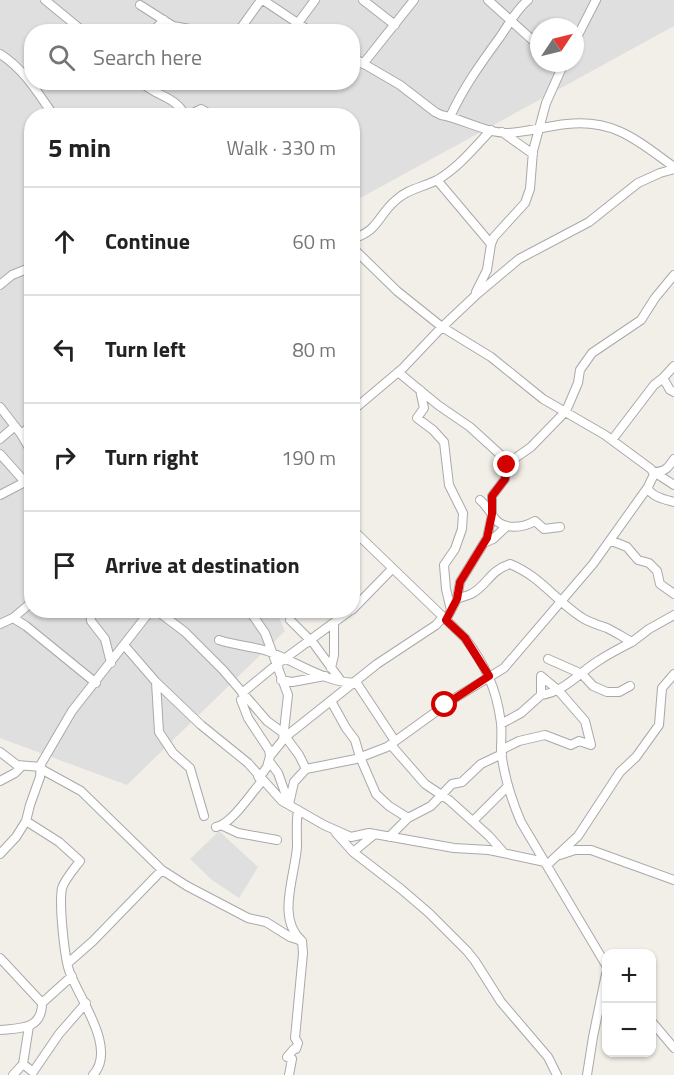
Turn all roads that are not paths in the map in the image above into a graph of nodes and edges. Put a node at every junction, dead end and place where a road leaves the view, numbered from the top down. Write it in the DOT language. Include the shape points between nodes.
graph roads {
  1 [pos="45,0"];
  2 [pos="262,0"];
  3 [pos="315,0"];
  4 [pos="363,0"];
  5 [pos="414,0"];
  6 [pos="488,0"];
  7 [pos="528,0"];
  8 [pos="596,0"];
  9 [pos="140,2"];
  10 [pos="164,20"];
  11 [pos="511,21"];
  12 [pos="298,23"];
  13 [pos="584,23"];
  14 [pos="74,24"];
  15 [pos="160,24"];
  16 [pos="170,24"];
  17 [pos="244,24"];
  18 [pos="395,25"];
  19 [pos="530,38"];
  20 [pos="0,54"];
  21 [pos="360,62"];
  22 [pos="363,64"];
  23 [pos="560,72"];
  24 [pos="24,74"];
  25 [pos="35,90"];
  26 [pos="150,90"];
  27 [pos="48,108"];
  28 [pos="181,108"];
  29 [pos="450,117"];
  30 [pos="539,128"];
  31 [pos="491,130"];
  32 [pos="502,132"];
  33 [pos="533,154"];
  34 [pos="674,168"];
  35 [pos="437,180"];
  36 [pos="360,236"];
  37 [pos="491,244"];
  38 [pos="360,255"];
  39 [pos="24,270"];
  40 [pos="674,275"];
  41 [pos="0,285"];
  42 [pos="475,296"];
  43 [pos="442,327"];
  44 [pos="670,368"];
  45 [pos="398,372"];
  46 [pos="663,378"];
  47 [pos="420,390"];
  48 [pos="674,392"];
  49 [pos="360,404"];
  50 [pos="0,407"];
  51 [pos="566,411"];
  52 [pos="15,426"];
  53 [pos="24,432"];
  54 [pos="21,434"];
  55 [pos="0,439"];
  56 [pos="24,439"];
  57 [pos="612,440"];
  58 [pos="0,454"];
  59 [pos="674,459"];
  60 [pos="506,460"];
  61 [pos="654,472"];
  62 [pos="24,479"];
  63 [pos="674,484"];
  64 [pos="24,485"];
  65 [pos="648,487"];
  66 [pos="0,495"];
  67 [pos="480,500"];
  68 [pos="674,502"];
  69 [pos="674,508"];
  70 [pos="674,513"];
  71 [pos="492,514"];
  72 [pos="507,526"];
  73 [pos="560,526"];
  74 [pos="360,537"];
  75 [pos="612,541"];
  76 [pos="484,543"];
  77 [pos="392,569"];
  78 [pos="674,594"];
  79 [pos="457,599"];
  80 [pos="360,602"];
  81 [pos="560,602"];
  82 [pos="24,609"];
  83 [pos="451,611"];
  84 [pos="674,615"];
  85 [pos="13,618"];
  86 [pos="91,618"];
  87 [pos="145,618"];
  88 [pos="167,618"];
  89 [pos="255,618"];
  90 [pos="342,618"];
  91 [pos="445,619"];
  92 [pos="290,620"];
  93 [pos="0,624"];
  94 [pos="334,624"];
  95 [pos="219,640"];
  96 [pos="311,641"];
  97 [pos="632,642"];
  98 [pos="124,645"];
  99 [pos="272,653"];
  100 [pos="286,658"];
  101 [pos="548,659"];
  102 [pos="111,663"];
  103 [pos="276,665"];
  104 [pos="331,668"];
  105 [pos="582,674"];
  106 [pos="674,674"];
  107 [pos="325,676"];
  108 [pos="489,676"];
  109 [pos="281,680"];
  110 [pos="341,681"];
  111 [pos="96,682"];
  112 [pos="156,682"];
  113 [pos="356,682"];
  114 [pos="630,686"];
  115 [pos="558,690"];
  116 [pos="541,695"];
  117 [pos="241,696"];
  118 [pos="332,700"];
  119 [pos="501,724"];
  120 [pos="283,736"];
  121 [pos="393,743"];
  122 [pos="0,752"];
  123 [pos="502,752"];
  124 [pos="360,757"];
  125 [pos="270,759"];
  126 [pos="22,766"];
  127 [pos="41,768"];
  128 [pos="306,769"];
  129 [pos="259,777"];
  130 [pos="0,781"];
  131 [pos="508,786"];
  132 [pos="442,795"];
  133 [pos="289,804"];
  134 [pos="298,810"];
  135 [pos="204,816"];
  136 [pos="408,818"];
  137 [pos="26,821"];
  138 [pos="473,821"];
  139 [pos="328,827"];
  140 [pos="375,834"];
  141 [pos="389,837"];
  142 [pos="277,840"];
  143 [pos="353,852"];
  144 [pos="504,853"];
  145 [pos="0,854"];
  146 [pos="558,855"];
  147 [pos="546,864"];
  148 [pos="162,870"];
  149 [pos="674,880"];
  150 [pos="302,941"];
  151 [pos="0,958"];
  152 [pos="602,958"];
  153 [pos="68,963"];
  154 [pos="72,976"];
  155 [pos="602,993"];
  156 [pos="42,1003"];
  157 [pos="86,1004"];
  158 [pos="29,1026"];
  159 [pos="656,1028"];
  160 [pos="0,1030"];
  161 [pos="674,1048"];
  162 [pos="23,1064"];
  163 [pos="13,1075"];
  164 [pos="93,1075"];
  165 [pos="289,1075"];
  166 [pos="556,1075"];
  167 [pos="587,1075"];
  1 -- 14 [label="street"];
  2 -- 12 [label="street"];
  2 -- 17 [label="street"];
  3 -- 12 [label="street"];
  4 -- 18 [label="street"];
  5 -- 18 [label="street"];
  6 -- 11 [label="street"];
  7 -- 11 [label="street"];
  8 -- 13 [label="street"];
  9 -- 10 [label="street"];
  10 -- 15 [label="street"];
  10 -- 16 [label="street"];
  11 -- 19 [label="street"];
  11 -- 29 [label="street"];
  18 -- 22 [label="street"];
  20 -- 24 [label="street"];
  21 -- 22 [label="street"];
  22 -- 29 [label="street" via="400,85 435,112"];
  23 -- 30 [label="street"];
  25 -- 27 [label="street"];
  26 -- 28 [label="street" via="165,95"];
  29 -- 31 [label="street"];
  30 -- 32 [label="street"];
  30 -- 33 [label="street"];
  30 -- 34 [label="street" via="603,124 630,136"];
  31 -- 32 [label="street"];
  31 -- 35 [label="street"];
  32 -- 33 [label="street"];
  33 -- 37 [label="street" via="525,203"];
  34 -- 42 [label="street" via="638,183 589,222 519,259"];
  35 -- 36 [label="street" via="396,199 372,229"];
  35 -- 37 [label="street"];
  37 -- 42 [label="street" via="487,270"];
  38 -- 43 [label="street"];
  39 -- 41 [label="street"];
  40 -- 51 [label="street" via="641,320 592,353 580,370"];
  42 -- 43 [label="street"];
  43 -- 45 [label="street"];
  43 -- 51 [label="street"];
  44 -- 46 [label="street"];
  45 -- 47 [label="street"];
  45 -- 49 [label="street"];
  46 -- 48 [label="street"];
  46 -- 57 [label="street"];
  47 -- 60 [label="street"];
  47 -- 83 [label="street" via="424,408 417,418 444,442 449,485 463,513 455,549 444,565"];
  50 -- 52 [label="street"];
  51 -- 57 [label="street"];
  51 -- 60 [label="street" via="531,447"];
  52 -- 54 [label="street"];
  52 -- 55 [label="street"];
  53 -- 54 [label="street"];
  54 -- 56 [label="street"];
  57 -- 61 [label="street"];
  58 -- 62 [label="street"];
  59 -- 61 [label="street" via="667,469"];
  60 -- 71 [label="street" via="507,473 492,496"];
  61 -- 63 [label="street"];
  61 -- 65 [label="street"];
  64 -- 66 [label="street"];
  65 -- 68 [label="street" via="657,496"];
  65 -- 75 [label="street"];
  67 -- 71 [label="street"];
  69 -- 70 [label="street"];
  71 -- 72 [label="street"];
  71 -- 76 [label="street"];
  72 -- 73 [label="street" via="526,526 535,521 544,530"];
  72 -- 76 [label="street"];
  74 -- 77 [label="street"];
  75 -- 78 [label="street" via="627,548 638,560 649,563 657,571 660,584"];
  75 -- 81 [label="street"];
  76 -- 79 [label="street" via="460,582"];
  77 -- 80 [label="street"];
  77 -- 91 [label="street"];
  79 -- 81 [label="street" via="472,593 500,567 510,564 538,579"];
  79 -- 83 [label="street"];
  81 -- 97 [label="street" via="583,619"];
  81 -- 108 [label="street" via="504,668"];
  82 -- 85 [label="street"];
  83 -- 91 [label="street"];
  84 -- 97 [label="street"];
  85 -- 93 [label="street"];
  85 -- 111 [label="street"];
  86 -- 102 [label="street" via="105,639"];
  87 -- 98 [label="street"];
  88 -- 117 [label="street" via="223,670"];
  89 -- 99 [label="street"];
  90 -- 94 [label="street"];
  91 -- 108 [label="street" via="465,638"];
  91 -- 113 [label="street"];
  92 -- 96 [label="street"];
  94 -- 96 [label="street"];
  94 -- 104 [label="street"];
  95 -- 99 [label="street"];
  96 -- 100 [label="street"];
  96 -- 104 [label="street"];
  97 -- 105 [label="street"];
  98 -- 102 [label="street"];
  98 -- 112 [label="street"];
  99 -- 100 [label="street"];
  99 -- 103 [label="street"];
  100 -- 103 [label="street"];
  100 -- 107 [label="street"];
  101 -- 105 [label="street"];
  102 -- 111 [label="street"];
  103 -- 109 [label="street"];
  103 -- 117 [label="street"];
  104 -- 110 [label="street"];
  105 -- 114 [label="street" via="593,686 607,692 619,692"];
  105 -- 115 [label="street"];
  106 -- 146 [label="street" via="662,688 659,725 578,836"];
  107 -- 109 [label="street"];
  107 -- 110 [label="street"];
  108 -- 119 [label="street"];
  108 -- 121 [label="street"];
  109 -- 120 [label="street" via="289,700"];
  110 -- 113 [label="street"];
  111 -- 127 [label="street" via="72,711"];
  112 -- 129 [label="street"];
  112 -- 135 [label="street" via="159,732 173,753 190,768"];
  113 -- 118 [label="street"];
  113 -- 121 [label="street"];
  115 -- 116 [label="street"];
  115 -- 116 [label="street" via="541,676"];
  115 -- 123 [label="street" via="585,721 591,745 579,741 571,745 545,735 519,741"];
  116 -- 119 [label="street"];
  117 -- 120 [label="street"];
  117 -- 125 [label="street"];
  118 -- 120 [label="street"];
  118 -- 124 [label="street" via="355,740"];
  119 -- 123 [label="street"];
  120 -- 125 [label="street"];
  120 -- 128 [label="street"];
  121 -- 124 [label="street"];
  121 -- 132 [label="street" via="416,775"];
  122 -- 126 [label="street"];
  123 -- 131 [label="street"];
  123 -- 132 [label="street" via="462,782 452,784"];
  124 -- 128 [label="street"];
  124 -- 136 [label="street" via="376,794"];
  125 -- 129 [label="street"];
  125 -- 133 [label="street"];
  126 -- 127 [label="street"];
  126 -- 130 [label="street"];
  127 -- 137 [label="street"];
  127 -- 148 [label="street" via="81,791"];
  128 -- 133 [label="street" via="294,782"];
  129 -- 133 [label="street"];
  129 -- 142 [label="street" via="220,826"];
  131 -- 138 [label="street"];
  131 -- 147 [label="street" via="521,822"];
  132 -- 136 [label="street"];
  132 -- 138 [label="street"];
  133 -- 134 [label="street"];
  134 -- 139 [label="street"];
  134 -- 150 [label="street" via="288,907 296,935"];
  136 -- 141 [label="street"];
  137 -- 145 [label="street"];
  137 -- 153 [label="street" via="80,861 62,890"];
  138 -- 144 [label="street"];
  139 -- 140 [label="street" via="351,837 366,832"];
  139 -- 143 [label="street"];
  140 -- 141 [label="street"];
  140 -- 143 [label="street"];
  141 -- 144 [label="street"];
  143 -- 166 [label="street" via="429,913 467,951 501,1002 548,1057"];
  144 -- 147 [label="street"];
  146 -- 147 [label="street"];
  146 -- 149 [label="street" via="591,850"];
  147 -- 152 [label="street"];
  148 -- 150 [label="street" via="248,918 266,922"];
  148 -- 153 [label="street"];
  150 -- 165 [label="street" via="295,1038 298,1043 287,1057 292,1059"];
  151 -- 156 [label="street"];
  153 -- 154 [label="street"];
  154 -- 156 [label="street"];
  154 -- 157 [label="street"];
  155 -- 167 [label="street"];
  156 -- 158 [label="street" via="39,1018"];
  157 -- 162 [label="street" via="33,1072"];
  157 -- 164 [label="street" via="97,1029 101,1059"];
  158 -- 160 [label="street"];
  158 -- 162 [label="street"];
  159 -- 161 [label="street"];
  162 -- 163 [label="street"];
}
